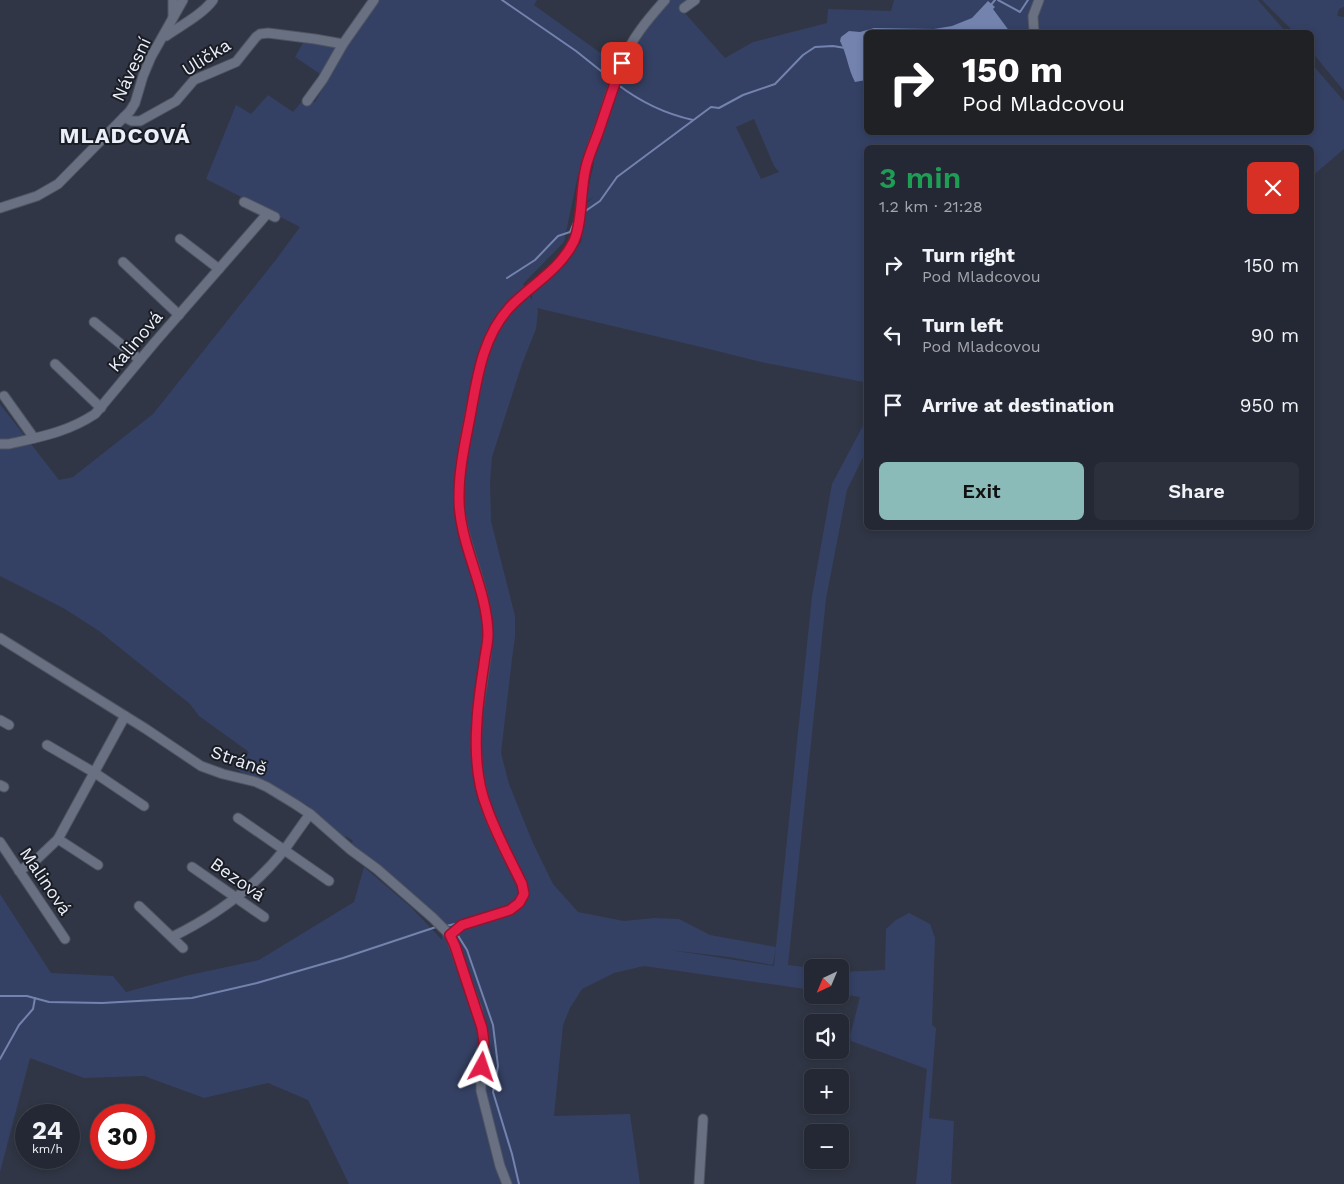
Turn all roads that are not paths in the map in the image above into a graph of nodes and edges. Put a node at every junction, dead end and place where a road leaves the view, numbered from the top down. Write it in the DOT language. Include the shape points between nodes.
graph roads {
  1 [pos="174,0"];
  2 [pos="184,0"];
  3 [pos="212,0"];
  4 [pos="374,0"];
  5 [pos="665,0"];
  6 [pos="695,0"];
  7 [pos="1038,0"];
  8 [pos="684,8"];
  9 [pos="173,20"];
  10 [pos="1034,30"];
  11 [pos="162,38"];
  12 [pos="343,44"];
  13 [pos="307,101"];
  14 [pos="124,118"];
  15 [pos="244,202"];
  16 [pos="0,208"];
  17 [pos="180,239"];
  18 [pos="123,262"];
  19 [pos="219,269"];
  20 [pos="179,315"];
  21 [pos="94,322"];
  22 [pos="140,360"];
  23 [pos="55,364"];
  24 [pos="4,396"];
  25 [pos="101,408"];
  26 [pos="34,438"];
  27 [pos="0,444"];
  28 [pos="0,638"];
  29 [pos="125,716"];
  30 [pos="0,720"];
  31 [pos="10,726"];
  32 [pos="48,746"];
  33 [pos="94,773"];
  34 [pos="144,806"];
  35 [pos="310,814"];
  36 [pos="238,818"];
  37 [pos="58,839"];
  38 [pos="0,842"];
  39 [pos="284,850"];
  40 [pos="98,866"];
  41 [pos="192,867"];
  42 [pos="20,871"];
  43 [pos="329,882"];
  44 [pos="236,898"];
  45 [pos="139,906"];
  46 [pos="264,917"];
  47 [pos="450,935"];
  48 [pos="172,937"];
  49 [pos="65,939"];
  50 [pos="183,948"];
  51 [pos="703,1118"];
  52 [pos="507,1184"];
  53 [pos="699,1184"];
  1 -- 9 [label="street"];
  2 -- 9 [label="street, Návesní"];
  3 -- 11 [label="street" via="202,11"];
  4 -- 12 [label="street"];
  5 -- 47 [label="street" via="636,36 622,63 586,167 578,225 569,251 511,306 494,329 478,373 461,462 459,496 461,521 484,602 488,637 476,738 478,777 486,807 524,894 510,910 462,925"];
  6 -- 8 [label="street"];
  7 -- 10 [label="street" via="1033,16"];
  9 -- 11 [label="street, Návesní"];
  11 -- 14 [label="street, Návesní" via="147,66 135,104"];
  12 -- 13 [label="street"];
  12 -- 14 [label="street, Ulička" via="260,34 236,62 194,80 176,100 137,122"];
  14 -- 16 [label="street, Návesní" via="58,184 37,196"];
  15 -- 19 [label="street, Kalinová" via="271,216"];
  17 -- 19 [label="street"];
  18 -- 20 [label="street"];
  19 -- 20 [label="street, Kalinová"];
  20 -- 22 [label="street, Kalinová"];
  21 -- 22 [label="street"];
  22 -- 25 [label="street, Kalinová"];
  23 -- 25 [label="street"];
  24 -- 26 [label="street"];
  25 -- 26 [label="street, Kalinová" via="66,430"];
  26 -- 27 [label="street, Kalinová"];
  28 -- 29 [label="street, Stráně"];
  29 -- 33 [label="street"];
  29 -- 35 [label="street, Stráně" via="201,766 256,782"];
  30 -- 31 [label="street"];
  32 -- 33 [label="street"];
  33 -- 34 [label="street"];
  33 -- 37 [label="street"];
  35 -- 39 [label="street"];
  35 -- 47 [label="street, Stráně"];
  36 -- 39 [label="street"];
  37 -- 40 [label="street"];
  37 -- 42 [label="street"];
  38 -- 42 [label="street, Malinová"];
  39 -- 43 [label="street"];
  39 -- 44 [label="street"];
  41 -- 44 [label="street, Bezová"];
  42 -- 49 [label="street, Malinová"];
  44 -- 46 [label="street, Bezová"];
  44 -- 48 [label="street"];
  45 -- 48 [label="street"];
  47 -- 52 [label="street" via="482,1028 482,1091"];
  48 -- 50 [label="street"];
  51 -- 53 [label="street"];
}
